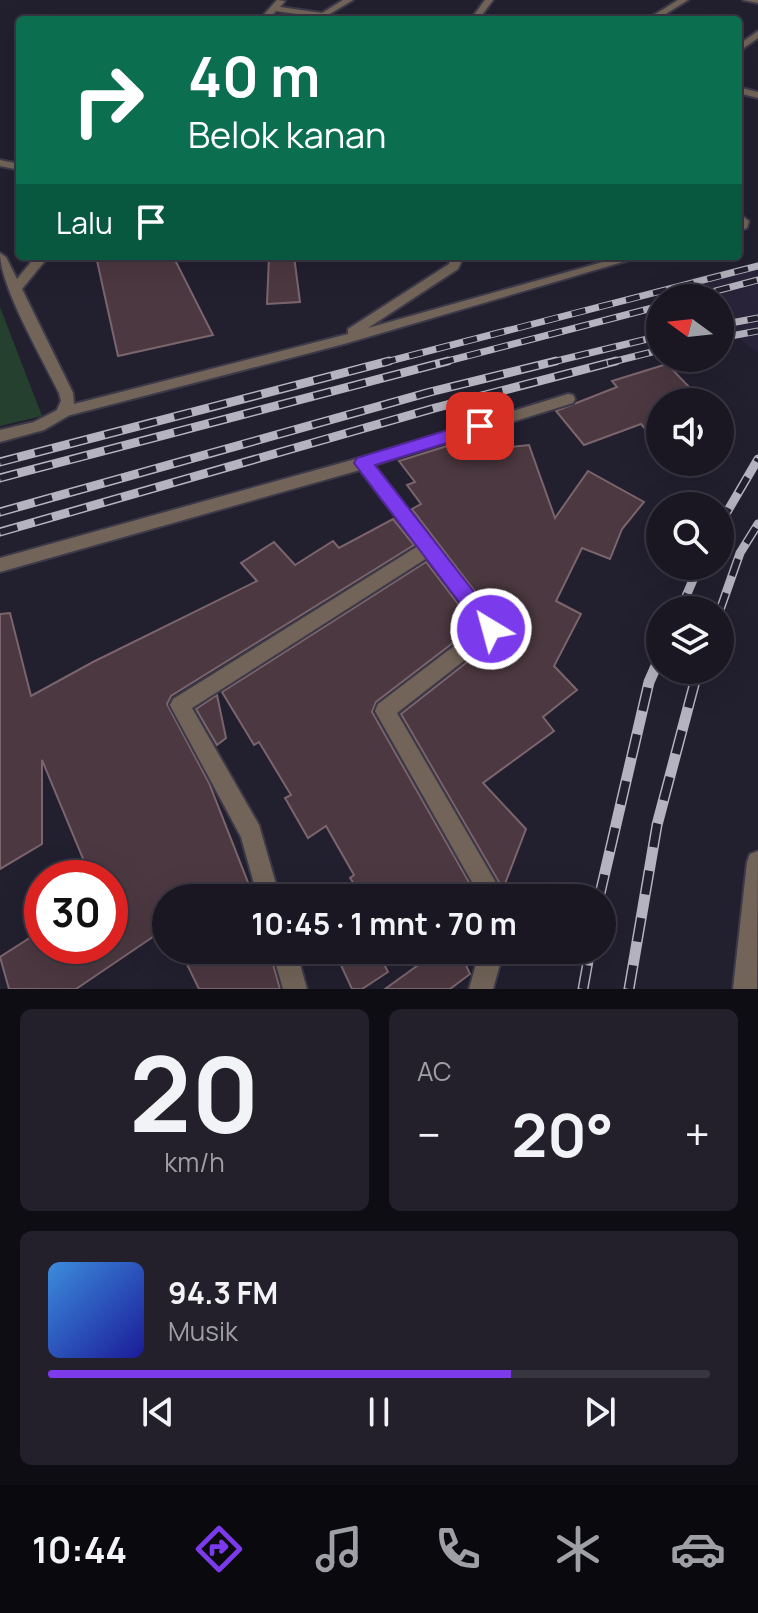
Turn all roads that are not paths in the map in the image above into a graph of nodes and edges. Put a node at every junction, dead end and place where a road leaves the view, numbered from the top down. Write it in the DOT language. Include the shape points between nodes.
graph roads {
  1 [pos="282,0"];
  2 [pos="349,0"];
  3 [pos="684,0"];
  4 [pos="747,0"];
  5 [pos="758,1"];
  6 [pos="274,8"];
  7 [pos="267,16"];
  8 [pos="657,16"];
  9 [pos="0,257"];
  10 [pos="40,260"];
  11 [pos="456,260"];
  12 [pos="623,260"];
  13 [pos="14,290"];
  14 [pos="339,341"];
  15 [pos="568,399"];
  16 [pos="63,412"];
  17 [pos="0,436"];
  18 [pos="363,463"];
  19 [pos="429,548"];
  20 [pos="0,565"];
  21 [pos="757,875"];
  22 [pos="265,884"];
  23 [pos="486,884"];
  24 [pos="288,964"];
  25 [pos="488,964"];
  26 [pos="295,989"];
  27 [pos="481,989"];
  28 [pos="745,989"];
  1 -- 6 [label="street"];
  2 -- 6 [label="street" via="323,16"];
  3 -- 8 [label="street"];
  4 -- 5 [label="street"];
  6 -- 7 [label="street"];
  9 -- 13 [label="street"];
  10 -- 13 [label="street"];
  11 -- 14 [label="street"];
  12 -- 14 [label="street"];
  13 -- 16 [label="street" via="66,393"];
  14 -- 16 [label="street"];
  15 -- 18 [label="street"];
  16 -- 17 [label="street" via="39,426"];
  18 -- 19 [label="street"];
  18 -- 20 [label="street"];
  19 -- 22 [label="street" via="180,705 251,833"];
  19 -- 23 [label="street" via="491,629 385,711"];
  21 -- 28 [label="street"];
  24 -- 26 [label="street"];
  25 -- 27 [label="street"];
}
